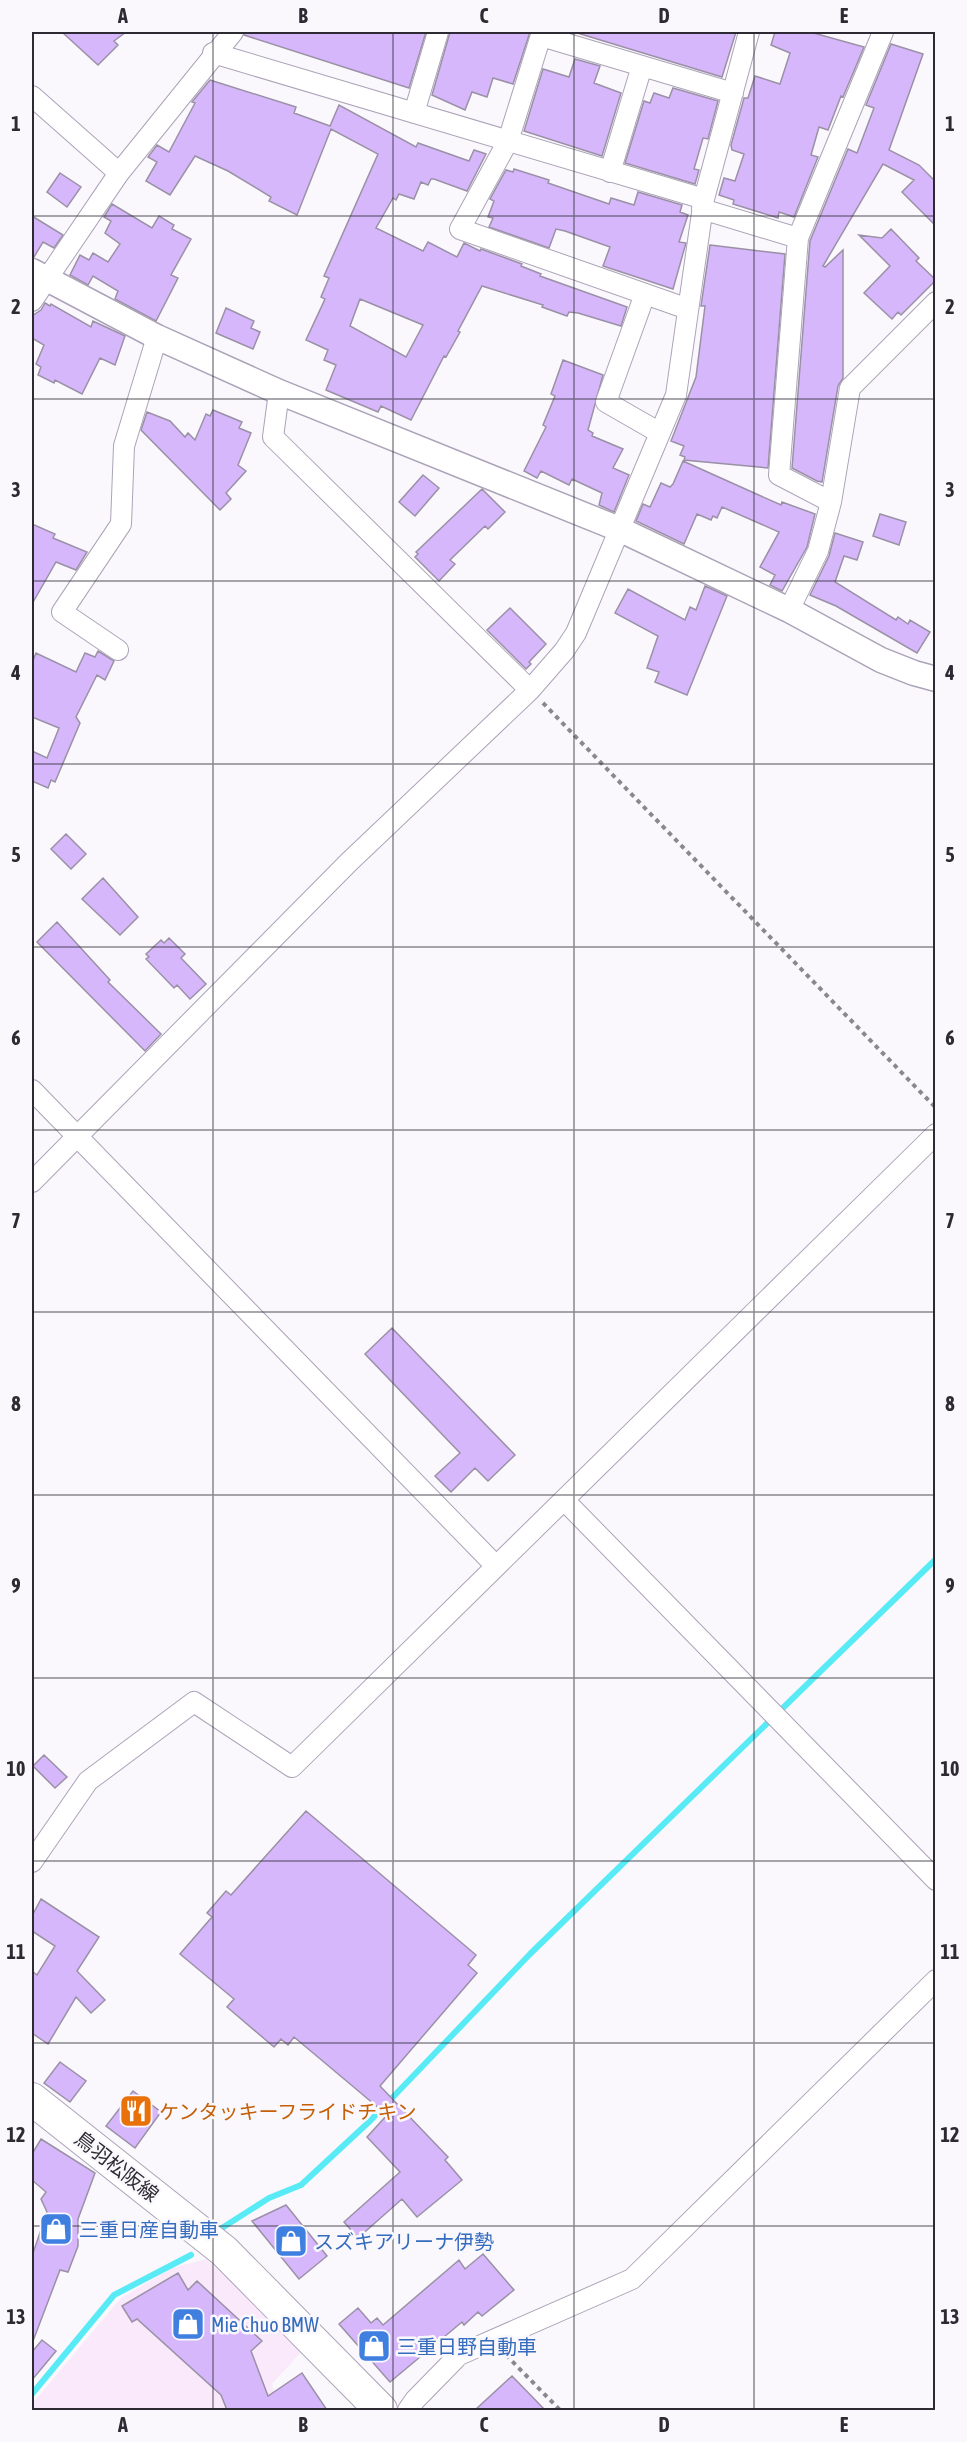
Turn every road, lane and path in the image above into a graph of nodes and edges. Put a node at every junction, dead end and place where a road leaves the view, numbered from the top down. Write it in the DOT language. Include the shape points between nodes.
graph roads {
  1 [pos="233,32"];
  2 [pos="438,32"];
  3 [pos="749,32"];
  4 [pos="883,32"];
  5 [pos="542,34"];
  6 [pos="213,54"];
  7 [pos="642,66"];
  8 [pos="733,93"];
  9 [pos="32,96"];
  10 [pos="414,113"];
  11 [pos="508,141"];
  12 [pos="610,172"];
  13 [pos="119,173"];
  14 [pos="703,204"];
  15 [pos="798,238"];
  16 [pos="38,275"];
  17 [pos="645,294"];
  18 [pos="32,301"];
  19 [pos="936,302"];
  20 [pos="688,309"];
  21 [pos="157,337"];
  22 [pos="279,392"];
  23 [pos="660,433"];
  24 [pos="831,502"];
  25 [pos="619,529"];
  26 [pos="789,610"];
  27 [pos="118,650"];
  28 [pos="936,679"];
  29 [pos="530,690"];
  30 [pos="32,1090"];
  31 [pos="936,1108"];
  32 [pos="936,1134"];
  33 [pos="76,1138"];
  34 [pos="32,1182"];
  35 [pos="565,1501"];
  36 [pos="496,1566"];
  37 [pos="32,1862"];
  38 [pos="936,1880"];
  39 [pos="936,1980"];
  40 [pos="32,2102"];
  41 [pos="491,2339"];
  42 [pos="381,2410"];
  43 [pos="408,2410"];
  44 [pos="560,2410"];
  1 -- 6 [label="street"];
  2 -- 10 [label="street"];
  3 -- 8 [label="street"];
  4 -- 15 [label="street"];
  5 -- 7 [label="street"];
  5 -- 11 [label="street"];
  6 -- 10 [label="street"];
  6 -- 13 [label="street"];
  7 -- 8 [label="street"];
  7 -- 12 [label="street"];
  8 -- 14 [label="street"];
  9 -- 13 [label="street"];
  10 -- 11 [label="street"];
  11 -- 12 [label="street"];
  11 -- 17 [label="street" via="460,229"];
  12 -- 14 [label="street"];
  13 -- 16 [label="street"];
  14 -- 15 [label="street"];
  14 -- 20 [label="street"];
  15 -- 24 [label="street" via="779,475"];
  16 -- 18 [label="street"];
  16 -- 21 [label="street"];
  17 -- 20 [label="street"];
  17 -- 23 [label="street" via="606,402"];
  19 -- 24 [label="street" via="850,388"];
  20 -- 23 [label="street" via="676,395"];
  21 -- 22 [label="street"];
  21 -- 27 [label="street" via="124,446 121,524 62,612"];
  22 -- 25 [label="street"];
  22 -- 29 [label="street" via="273,437"];
  23 -- 25 [label="street"];
  24 -- 26 [label="street" via="818,551"];
  25 -- 26 [label="street"];
  25 -- 29 [label="street" via="576,633"];
  26 -- 28 [label="street" via="881,660"];
  29 -- 31 [label="path"];
  29 -- 33 [label="street" via="348,862"];
  30 -- 33 [label="street"];
  32 -- 35 [label="street"];
  33 -- 34 [label="street"];
  33 -- 36 [label="street"];
  35 -- 36 [label="street"];
  35 -- 38 [label="street"];
  36 -- 37 [label="street" via="292,1767 194,1702 88,1781"];
  39 -- 41 [label="street" via="632,2279"];
  40 -- 42 [label="main road, 鳥羽松阪線" via="224,2251"];
  41 -- 43 [label="street" via="459,2355"];
  41 -- 44 [label="path"];
}
